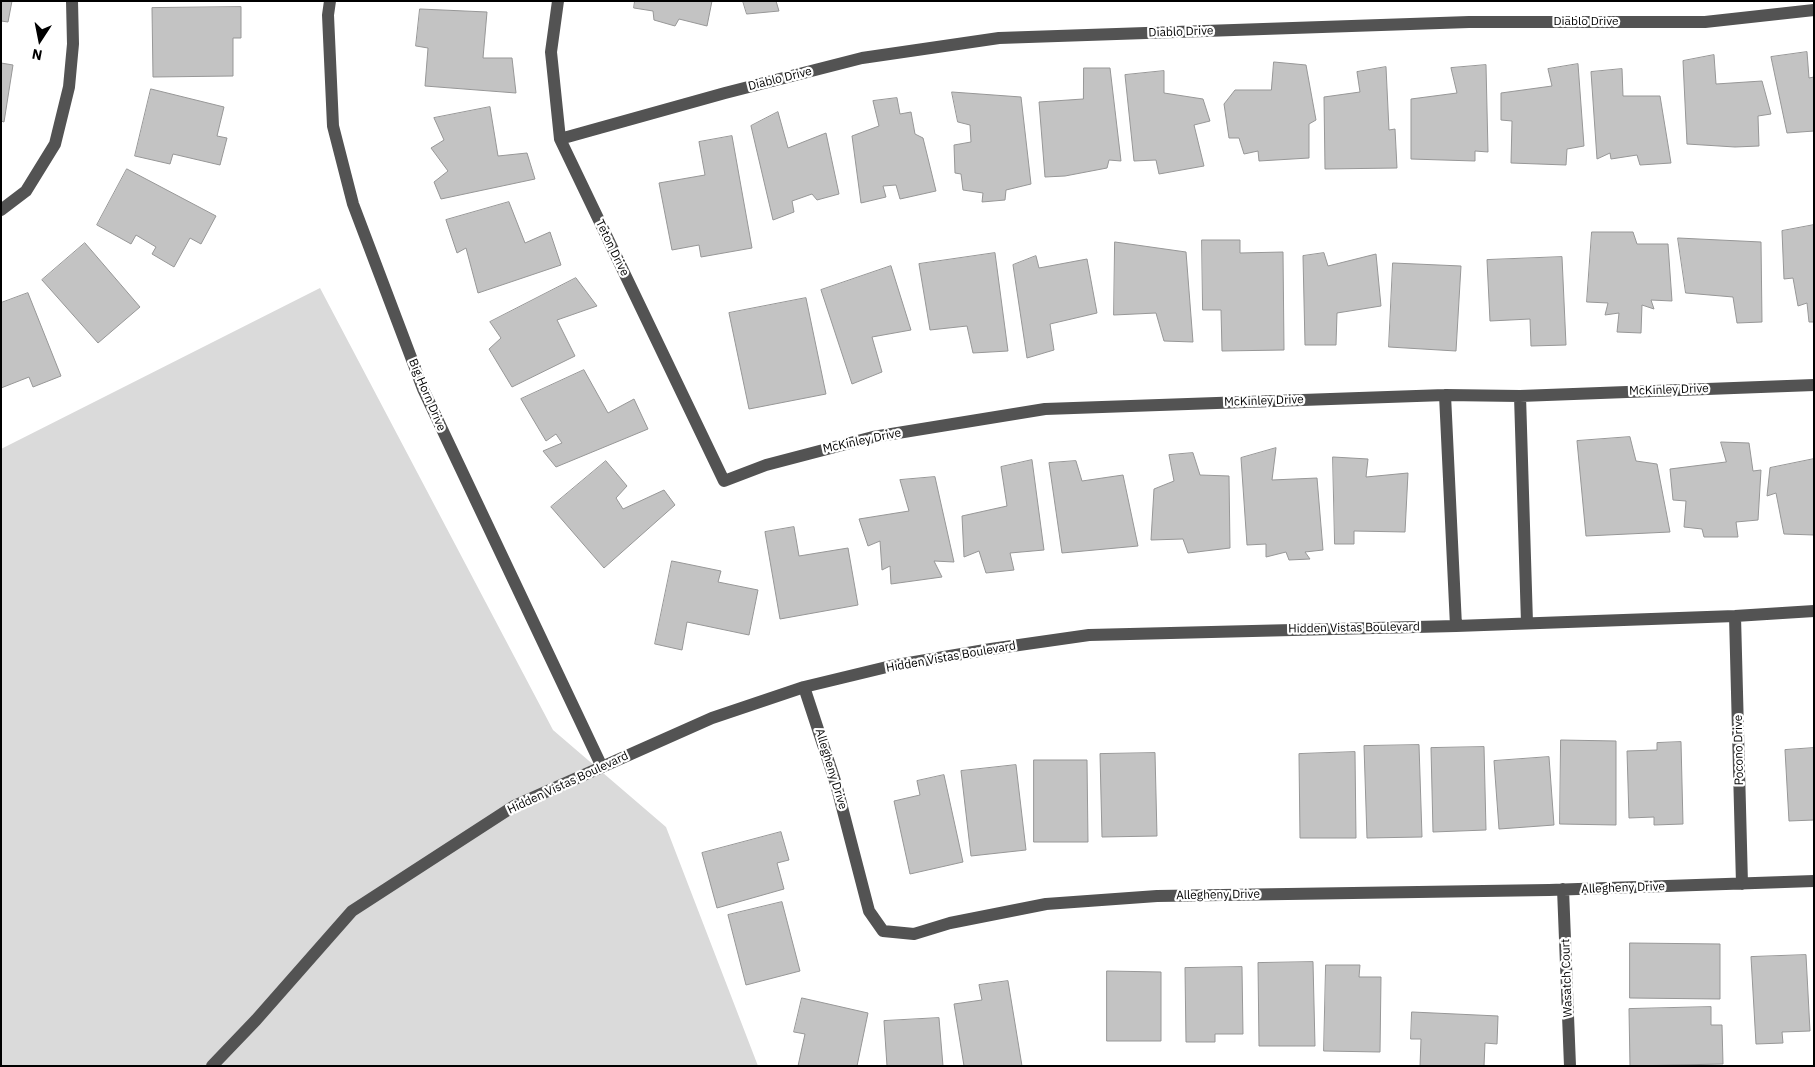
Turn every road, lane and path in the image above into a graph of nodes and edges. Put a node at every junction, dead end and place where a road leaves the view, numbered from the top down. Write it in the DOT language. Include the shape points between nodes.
graph roads {
  1 [pos="72,1"];
  2 [pos="330,1"];
  3 [pos="558,1"];
  4 [pos="1814,10"];
  5 [pos="560,139"];
  6 [pos="1,210"];
  7 [pos="1814,385"];
  8 [pos="1446,395"];
  9 [pos="1520,396"];
  10 [pos="724,481"];
  11 [pos="1814,610"];
  12 [pos="1735,616"];
  13 [pos="1527,623"];
  14 [pos="1456,626"];
  15 [pos="804,687"];
  16 [pos="602,767"];
  17 [pos="1814,881"];
  18 [pos="1742,884"];
  19 [pos="1563,889"];
  20 [pos="212,1066"];
  21 [pos="1570,1066"];
  1 -- 6 [label="street" via="70,88 55,144 26,191"];
  2 -- 16 [label="street, Big Horn Drive" via="333,126 353,204 423,389"];
  3 -- 5 [label="street, Teton Drive" via="551,52"];
  4 -- 5 [label="street, Diablo Drive" via="1705,22 1469,22 1000,38 862,58"];
  5 -- 10 [label="street, Teton Drive"];
  7 -- 9 [label="street, McKinley Drive"];
  8 -- 9 [label="street, McKinley Drive"];
  8 -- 10 [label="street, McKinley Drive" via="1045,409 872,437 766,464"];
  8 -- 14 [label="street"];
  9 -- 13 [label="street"];
  11 -- 12 [label="street, Hidden Vistas Boulevard"];
  12 -- 13 [label="street, Hidden Vistas Boulevard"];
  12 -- 18 [label="street, Pocono Drive"];
  13 -- 14 [label="street, Hidden Vistas Boulevard"];
  14 -- 15 [label="street, Hidden Vistas Boulevard" via="1089,635 891,666"];
  15 -- 16 [label="street, Hidden Vistas Boulevard" via="712,718"];
  15 -- 19 [label="street, Allegheny Drive" via="836,784 869,911 883,931 914,934 950,923 1046,904 1157,896"];
  16 -- 20 [label="street, Hidden Vistas Boulevard" via="514,806 352,911"];
  17 -- 18 [label="street, Allegheny Drive"];
  18 -- 19 [label="street, Allegheny Drive"];
  19 -- 21 [label="street, Wasatch Court"];
}
